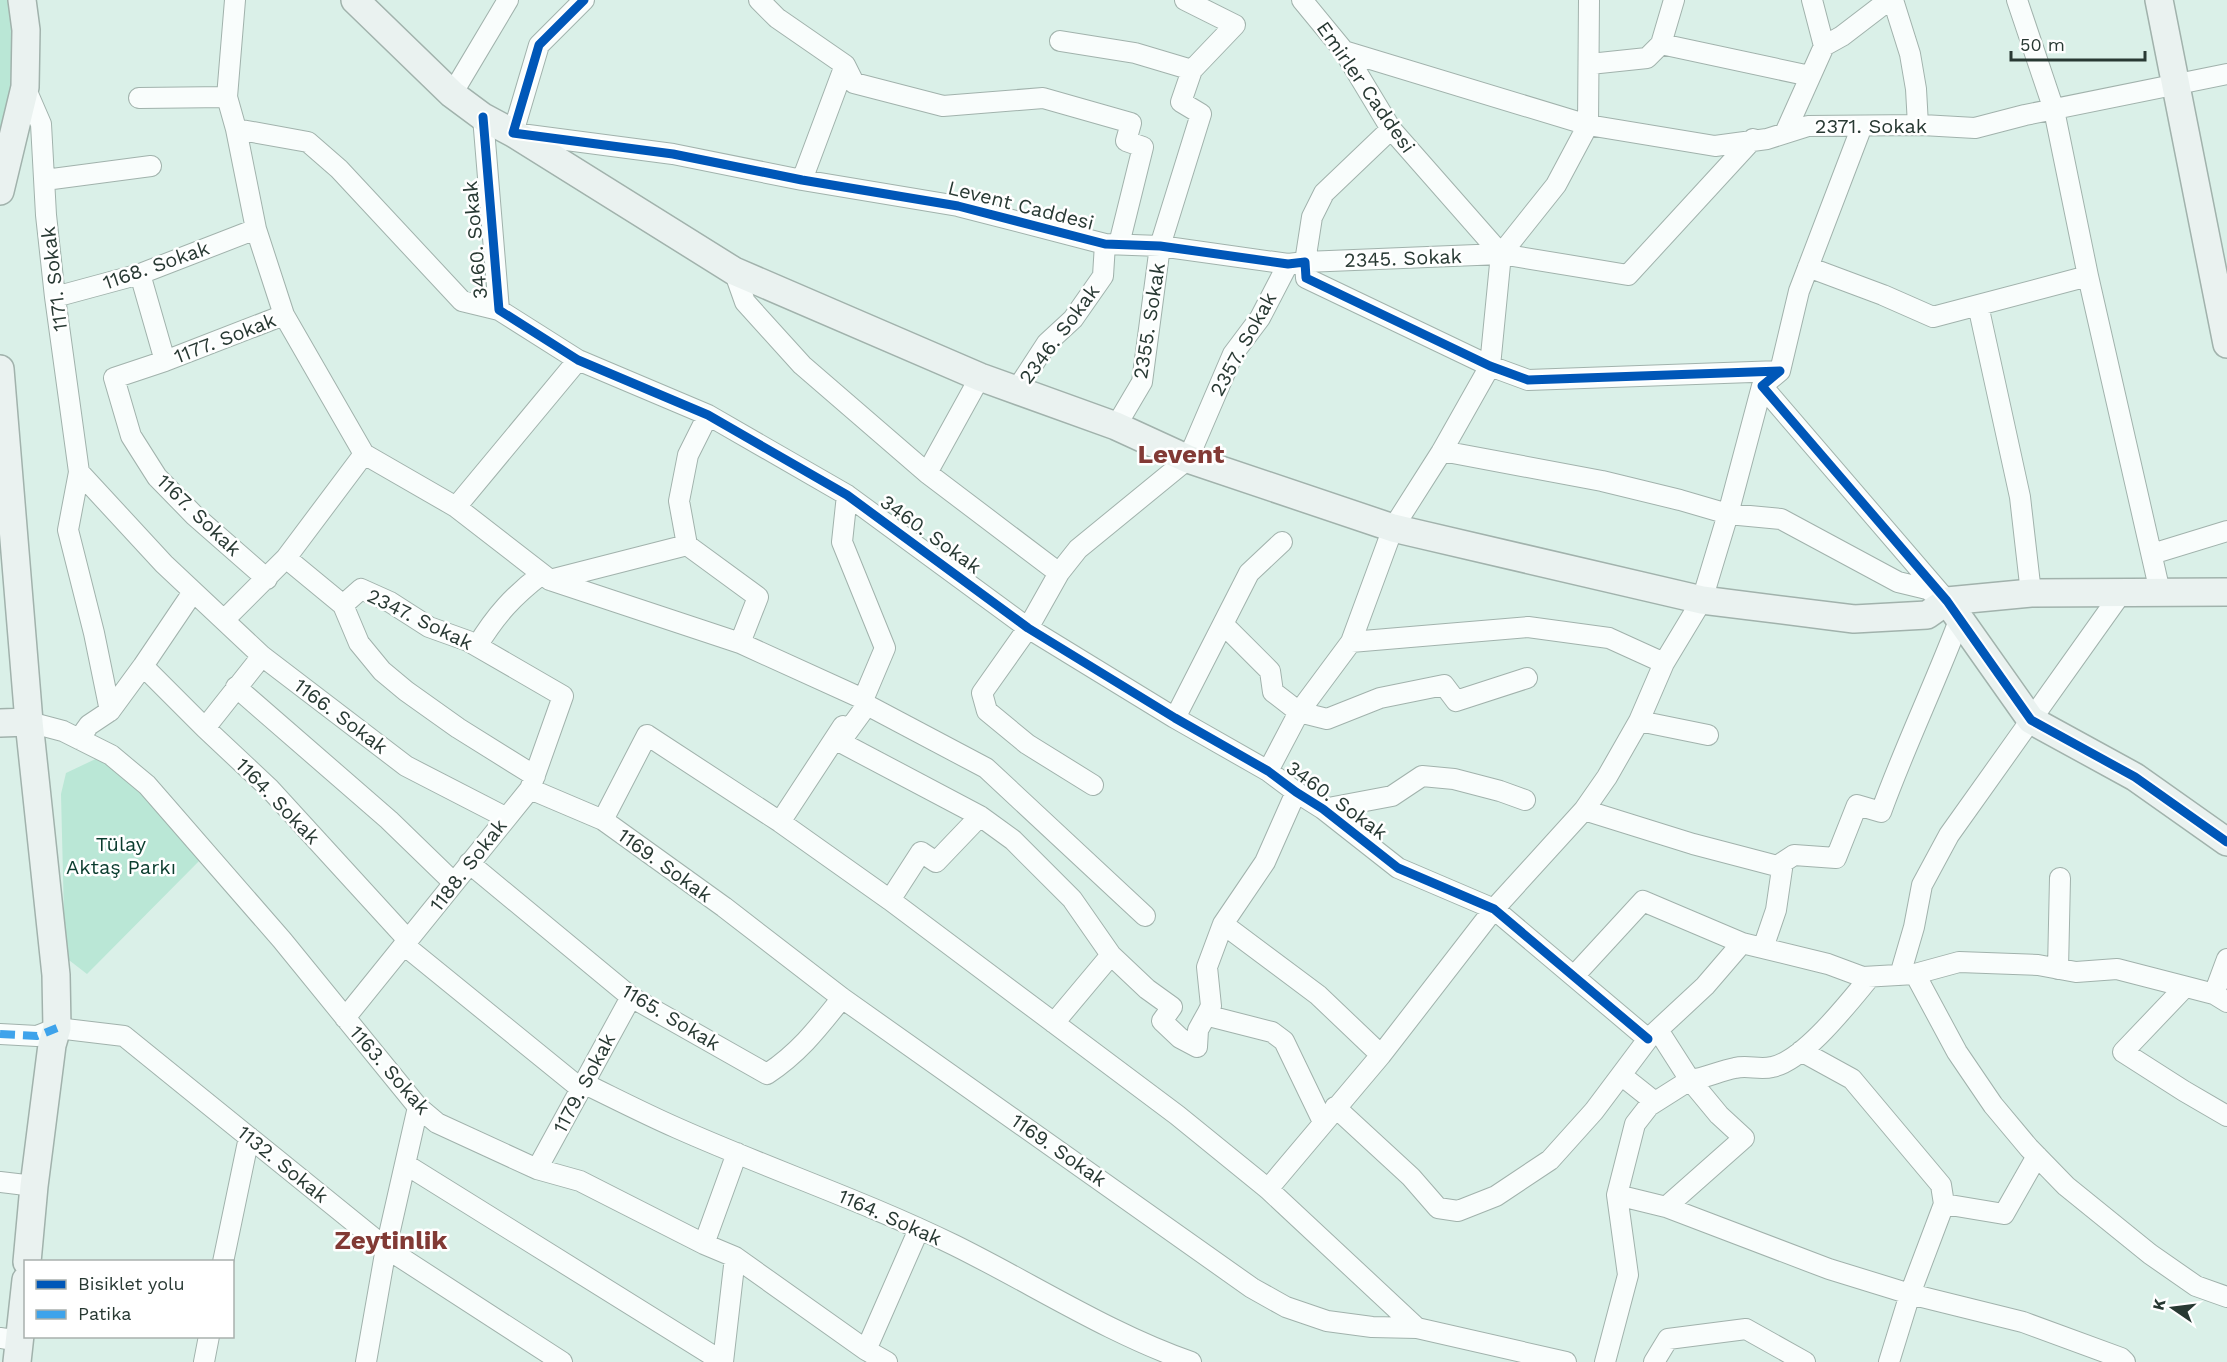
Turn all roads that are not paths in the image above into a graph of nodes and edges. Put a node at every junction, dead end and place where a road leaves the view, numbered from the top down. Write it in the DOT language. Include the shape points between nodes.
graph roads {
  1 [pos="22,0"];
  2 [pos="236,0"];
  3 [pos="355,0"];
  4 [pos="508,0"];
  5 [pos="584,0"];
  6 [pos="759,0"];
  7 [pos="1185,0"];
  8 [pos="1589,0"];
  9 [pos="1674,0"];
  10 [pos="1812,0"];
  11 [pos="1891,0"];
  12 [pos="2017,0"];
  13 [pos="2159,0"];
  14 [pos="1312,4"];
  15 [pos="1060,41"];
  16 [pos="1661,44"];
  17 [pos="1824,46"];
  18 [pos="1344,51"];
  19 [pos="1590,63"];
  20 [pos="845,65"];
  21 [pos="1192,70"];
  22 [pos="2227,74"];
  23 [pos="1810,76"];
  24 [pos="2175,84"];
  25 [pos="25,87"];
  26 [pos="453,94"];
  27 [pos="227,97"];
  28 [pos="139,98"];
  29 [pos="2054,110"];
  30 [pos="483,117"];
  31 [pos="1588,124"];
  32 [pos="1917,125"];
  33 [pos="1862,126"];
  34 [pos="237,129"];
  35 [pos="1391,129"];
  36 [pos="513,133"];
  37 [pos="1785,133"];
  38 [pos="1753,139"];
  39 [pos="151,166"];
  40 [pos="45,180"];
  41 [pos="802,180"];
  42 [pos="0,191"];
  43 [pos="256,229"];
  44 [pos="1112,244"];
  45 [pos="1160,246"];
  46 [pos="1500,254"];
  47 [pos="1297,263"];
  48 [pos="1808,267"];
  49 [pos="734,270"];
  50 [pos="140,274"];
  51 [pos="2088,276"];
  52 [pos="55,297"];
  53 [pos="1978,305"];
  54 [pos="499,310"];
  55 [pos="284,315"];
  56 [pos="2227,344"];
  57 [pos="578,360"];
  58 [pos="165,361"];
  59 [pos="1490,366"];
  60 [pos="0,369"];
  61 [pos="1780,371"];
  62 [pos="980,377"];
  63 [pos="1762,386"];
  64 [pos="1017,389"];
  65 [pos="708,415"];
  66 [pos="1116,426"];
  67 [pos="1442,451"];
  68 [pos="364,454"];
  69 [pos="1188,459"];
  70 [pos="79,472"];
  71 [pos="927,473"];
  72 [pos="847,495"];
  73 [pos="456,507"];
  74 [pos="1728,514"];
  75 [pos="1393,528"];
  76 [pos="2227,531"];
  77 [pos="1282,542"];
  78 [pos="687,544"];
  79 [pos="2152,554"];
  80 [pos="286,558"];
  81 [pos="1059,573"];
  82 [pos="546,577"];
  83 [pos="267,579"];
  84 [pos="2227,591"];
  85 [pos="193,592"];
  86 [pos="2122,592"];
  87 [pos="2160,592"];
  88 [pos="2031,593"];
  89 [pos="1702,600"];
  90 [pos="343,605"];
  91 [pos="1953,609"];
  92 [pos="224,620"];
  93 [pos="1223,624"];
  94 [pos="1028,628"];
  95 [pos="1351,642"];
  96 [pos="740,643"];
  97 [pos="477,646"];
  98 [pos="262,656"];
  99 [pos="1664,663"];
  100 [pos="143,666"];
  101 [pos="1527,678"];
  102 [pos="236,687"];
  103 [pos="563,696"];
  104 [pos="864,701"];
  105 [pos="110,711"];
  106 [pos="1299,712"];
  107 [pos="1175,718"];
  108 [pos="9,719"];
  109 [pos="2031,720"];
  110 [pos="1639,721"];
  111 [pos="205,728"];
  112 [pos="1708,735"];
  113 [pos="79,739"];
  114 [pos="1268,771"];
  115 [pos="532,783"];
  116 [pos="1093,785"];
  117 [pos="1296,792"];
  118 [pos="1525,800"];
  119 [pos="1323,809"];
  120 [pos="1584,810"];
  121 [pos="980,816"];
  122 [pos="505,817"];
  123 [pos="603,820"];
  124 [pos="780,822"];
  125 [pos="2227,842"];
  126 [pos="1783,862"];
  127 [pos="469,863"];
  128 [pos="2060,878"];
  129 [pos="454,883"];
  130 [pos="890,900"];
  131 [pos="1494,909"];
  132 [pos="1145,916"];
  133 [pos="1224,924"];
  134 [pos="406,942"];
  135 [pos="1742,943"];
  136 [pos="1763,948"];
  137 [pos="1111,955"];
  138 [pos="2227,959"];
  139 [pos="2058,969"];
  140 [pos="1908,975"];
  141 [pos="1574,976"];
  142 [pos="1870,977"];
  143 [pos="2185,987"];
  144 [pos="631,997"];
  145 [pos="842,998"];
  146 [pos="2221,998"];
  147 [pos="1208,1012"];
  148 [pos="345,1018"];
  149 [pos="1054,1023"];
  150 [pos="57,1028"];
  151 [pos="0,1034"];
  152 [pos="1653,1034"];
  153 [pos="1801,1051"];
  154 [pos="1381,1055"];
  155 [pos="1621,1075"];
  156 [pos="1690,1080"];
  157 [pos="581,1086"];
  158 [pos="1655,1102"];
  159 [pos="418,1107"];
  160 [pos="1329,1115"];
  161 [pos="2227,1116"];
  162 [pos="249,1137"];
  163 [pos="737,1153"];
  164 [pos="2037,1156"];
  165 [pos="405,1164"];
  166 [pos="537,1169"];
  167 [pos="0,1182"];
  168 [pos="34,1186"];
  169 [pos="1268,1189"];
  170 [pos="1617,1195"];
  171 [pos="1944,1204"];
  172 [pos="1666,1207"];
  173 [pos="919,1229"];
  174 [pos="704,1244"];
  175 [pos="386,1248"];
  176 [pos="735,1257"];
  177 [pos="27,1260"];
  178 [pos="223,1260"];
  179 [pos="24,1290"];
  180 [pos="1910,1294"];
  181 [pos="2227,1297"];
  182 [pos="1417,1328"];
  183 [pos="209,1338"];
  184 [pos="12,1347"];
  185 [pos="875,1357"];
  186 [pos="552,1359"];
  187 [pos="2127,1361"];
  188 [pos="204,1362"];
  189 [pos="366,1362"];
  190 [pos="723,1362"];
  191 [pos="1191,1362"];
  192 [pos="1566,1362"];
  193 [pos="1605,1362"];
  194 [pos="1654,1362"];
  195 [pos="1805,1362"];
  196 [pos="1889,1362"];
  1 -- 25 [label="street"];
  2 -- 27 [label="street"];
  3 -- 26 [label="street"];
  4 -- 26 [label="street"];
  5 -- 36 [label="street" via="539,45"];
  6 -- 20 [label="street" via="777,18"];
  7 -- 21 [label="street" via="1235,25"];
  8 -- 19 [label="street"];
  9 -- 16 [label="street"];
  10 -- 17 [label="street"];
  11 -- 17 [label="street"];
  11 -- 32 [label="street" via="1910,54"];
  12 -- 29 [label="street"];
  13 -- 24 [label="street"];
  14 -- 18 [label="street, Emirler Caddesi"];
  15 -- 21 [label="street" via="1135,53"];
  16 -- 19 [label="street" via="1647,58"];
  16 -- 23 [label="street"];
  17 -- 23 [label="street"];
  18 -- 31 [label="street, 2371. Sokak"];
  18 -- 35 [label="street, Emirler Caddesi"];
  19 -- 31 [label="street"];
  20 -- 41 [label="street"];
  20 -- 44 [label="street, 2346. Sokak" via="854,83 943,106 1043,98 1131,123 1126,141 1143,147"];
  21 -- 45 [label="street, 2355. Sokak" via="1181,102 1201,114"];
  22 -- 24 [label="street, 2371. Sokak"];
  23 -- 37 [label="street"];
  24 -- 29 [label="street, 2371. Sokak"];
  24 -- 56 [label="street"];
  25 -- 40 [label="street, 1171. Sokak" via="40,124"];
  25 -- 42 [label="street"];
  26 -- 30 [label="street"];
  27 -- 28 [label="street"];
  27 -- 34 [label="street"];
  29 -- 32 [label="street, 2371. Sokak" via="1975,128"];
  29 -- 51 [label="street"];
  30 -- 36 [label="street"];
  30 -- 54 [label="street, 3460. Sokak"];
  31 -- 38 [label="street, 2371. Sokak" via="1715,146"];
  31 -- 46 [label="street" via="1557,184"];
  32 -- 33 [label="street, 2371. Sokak"];
  33 -- 37 [label="street, 2371. Sokak" via="1808,126"];
  33 -- 48 [label="street"];
  34 -- 43 [label="street"];
  34 -- 54 [label="street" via="308,142 339,169 462,301"];
  35 -- 46 [label="street, Emirler Caddesi"];
  35 -- 47 [label="street, 2357. Sokak" via="1324,193"];
  36 -- 41 [label="street, Levent Caddesi" via="673,154"];
  36 -- 49 [label="street"];
  37 -- 38 [label="street, 2371. Sokak"];
  38 -- 46 [label="street, 2345. Sokak" via="1628,275"];
  39 -- 40 [label="street"];
  40 -- 52 [label="street, 1171. Sokak"];
  41 -- 44 [label="street, Levent Caddesi" via="958,206"];
  43 -- 50 [label="street, 1168. Sokak"];
  43 -- 55 [label="street"];
  44 -- 45 [label="street, Levent Caddesi"];
  44 -- 64 [label="street, 2346. Sokak" via="1103,276 1073,319 1047,343"];
  45 -- 47 [label="street, Levent Caddesi"];
  45 -- 66 [label="street, 2355. Sokak" via="1142,382"];
  46 -- 47 [label="street, 2345. Sokak"];
  46 -- 59 [label="street"];
  47 -- 59 [label="street" via="1306,278"];
  47 -- 69 [label="street, 2357. Sokak" via="1233,354"];
  48 -- 53 [label="street" via="1933,317"];
  48 -- 61 [label="street"];
  49 -- 62 [label="street"];
  49 -- 71 [label="street" via="745,302 802,365"];
  50 -- 52 [label="street, 1168. Sokak"];
  50 -- 58 [label="street"];
  51 -- 53 [label="street"];
  51 -- 79 [label="street"];
  52 -- 70 [label="street, 1171. Sokak"];
  53 -- 88 [label="street" via="2020,497"];
  54 -- 57 [label="street, 3460. Sokak"];
  55 -- 58 [label="street, 1177. Sokak"];
  55 -- 68 [label="street"];
  57 -- 65 [label="street, 3460. Sokak"];
  57 -- 73 [label="street"];
  58 -- 83 [label="street, 1167. Sokak" via="114,378 131,436 157,477"];
  59 -- 61 [label="street" via="1528,380"];
  59 -- 67 [label="street"];
  60 -- 108 [label="street"];
  61 -- 63 [label="street"];
  62 -- 64 [label="street"];
  62 -- 71 [label="street"];
  63 -- 74 [label="street"];
  63 -- 91 [label="street"];
  64 -- 66 [label="street"];
  65 -- 72 [label="street, 3460. Sokak"];
  65 -- 78 [label="street" via="688,455 679,501"];
  66 -- 69 [label="street"];
  67 -- 74 [label="street" via="1602,482"];
  67 -- 75 [label="street"];
  68 -- 73 [label="street"];
  68 -- 80 [label="street"];
  69 -- 75 [label="street"];
  69 -- 81 [label="street" via="1078,549"];
  70 -- 85 [label="street"];
  70 -- 105 [label="street, 1171. Sokak" via="68,530"];
  71 -- 81 [label="street"];
  72 -- 94 [label="street, 3460. Sokak"];
  72 -- 104 [label="street" via="843,542 885,648"];
  73 -- 82 [label="street"];
  74 -- 89 [label="street"];
  74 -- 91 [label="street" via="1781,519 1898,582 1927,589"];
  75 -- 89 [label="street"];
  75 -- 95 [label="street"];
  76 -- 79 [label="street"];
  77 -- 93 [label="street" via="1249,573"];
  78 -- 82 [label="street"];
  78 -- 96 [label="street" via="758,597"];
  79 -- 87 [label="street"];
  80 -- 83 [label="street"];
  80 -- 90 [label="street, 2347. Sokak"];
  81 -- 94 [label="street"];
  82 -- 96 [label="street"];
  82 -- 97 [label="street" via="507,603"];
  83 -- 92 [label="street"];
  84 -- 87 [label="street"];
  85 -- 92 [label="street, 1166. Sokak"];
  85 -- 100 [label="street"];
  86 -- 87 [label="street"];
  86 -- 88 [label="street"];
  86 -- 109 [label="street"];
  88 -- 91 [label="street"];
  89 -- 91 [label="street" via="1854,619 1927,615"];
  89 -- 99 [label="street"];
  90 -- 97 [label="street, 2347. Sokak" via="361,589 429,627"];
  90 -- 115 [label="street" via="358,643 382,671"];
  91 -- 109 [label="street"];
  91 -- 126 [label="street" via="1920,717 1881,812 1857,805 1836,858 1794,855"];
  92 -- 98 [label="street, 1166. Sokak"];
  93 -- 106 [label="street" via="1270,671 1273,692"];
  93 -- 107 [label="street"];
  94 -- 107 [label="street, 3460. Sokak"];
  94 -- 116 [label="street" via="982,693 987,711 1027,744"];
  95 -- 99 [label="street" via="1528,627 1610,639"];
  95 -- 106 [label="street"];
  96 -- 104 [label="street"];
  97 -- 103 [label="street, 2347. Sokak"];
  98 -- 102 [label="street"];
  98 -- 122 [label="street, 1166. Sokak" via="406,766"];
  99 -- 110 [label="street"];
  100 -- 105 [label="street"];
  100 -- 111 [label="street, 1164. Sokak"];
  101 -- 106 [label="street" via="1455,701 1444,685 1380,698 1328,719"];
  102 -- 111 [label="street"];
  102 -- 129 [label="street" via="389,820"];
  103 -- 115 [label="street, 1188. Sokak"];
  104 -- 121 [label="street" via="840,742"];
  104 -- 124 [label="street"];
  104 -- 132 [label="street" via="986,768"];
  105 -- 113 [label="street" via="89,725"];
  106 -- 114 [label="street"];
  107 -- 114 [label="street, 3460. Sokak"];
  108 -- 113 [label="street, 1163. Sokak" via="63,731"];
  108 -- 150 [label="street" via="56,975"];
  109 -- 125 [label="street" via="2135,777"];
  109 -- 140 [label="street" via="1949,835 1922,885"];
  110 -- 112 [label="street"];
  110 -- 120 [label="street"];
  111 -- 134 [label="street, 1164. Sokak" via="269,788"];
  113 -- 148 [label="street, 1163. Sokak" via="111,755 147,785"];
  114 -- 117 [label="street, 3460. Sokak"];
  115 -- 122 [label="street, 1188. Sokak"];
  115 -- 123 [label="street, 1169. Sokak"];
  117 -- 119 [label="street, 3460. Sokak"];
  117 -- 133 [label="street" via="1265,862"];
  118 -- 119 [label="street" via="1454,779 1422,776 1392,796"];
  119 -- 131 [label="street, 3460. Sokak" via="1398,868"];
  120 -- 126 [label="street" via="1777,866"];
  120 -- 131 [label="street"];
  121 -- 130 [label="street" via="936,862 921,852"];
  121 -- 137 [label="street" via="1013,840 1072,899"];
  122 -- 127 [label="street, 1188. Sokak"];
  123 -- 124 [label="street" via="647,735"];
  123 -- 145 [label="street, 1169. Sokak"];
  124 -- 130 [label="street"];
  126 -- 136 [label="street" via="1776,910"];
  127 -- 129 [label="street, 1188. Sokak"];
  127 -- 144 [label="street, 1165. Sokak"];
  128 -- 139 [label="street"];
  129 -- 134 [label="street, 1188. Sokak"];
  130 -- 149 [label="street"];
  131 -- 141 [label="street, 3460. Sokak"];
  131 -- 154 [label="street"];
  133 -- 147 [label="street" via="1207,967 1211,1006"];
  133 -- 154 [label="street" via="1318,995"];
  134 -- 148 [label="street, 1188. Sokak"];
  134 -- 157 [label="street, 1164. Sokak"];
  135 -- 136 [label="street"];
  135 -- 141 [label="street" via="1643,902"];
  135 -- 152 [label="street" via="1705,986"];
  136 -- 142 [label="street"];
  137 -- 147 [label="street" via="1172,1007 1162,1021 1197,1047 1198,1030"];
  137 -- 149 [label="street"];
  138 -- 146 [label="street"];
  139 -- 140 [label="street" via="1959,962"];
  139 -- 143 [label="street" via="2117,969"];
  140 -- 142 [label="street"];
  140 -- 164 [label="street" via="1993,1105"];
  141 -- 152 [label="street, 3460. Sokak"];
  142 -- 153 [label="street"];
  143 -- 146 [label="street"];
  143 -- 161 [label="street" via="2122,1052"];
  144 -- 145 [label="street, 1165. Sokak" via="767,1074 790,1059"];
  144 -- 157 [label="street, 1179. Sokak"];
  145 -- 182 [label="street, 1169. Sokak" via="1252,1288 1286,1307 1326,1321"];
  147 -- 160 [label="street" via="1209,1016 1272,1032 1284,1041"];
  148 -- 159 [label="street, 1163. Sokak"];
  149 -- 169 [label="street"];
  150 -- 151 [label="street" via="37,1036"];
  150 -- 162 [label="street, 1132. Sokak" via="124,1036"];
  150 -- 168 [label="street"];
  152 -- 155 [label="street"];
  152 -- 156 [label="street, 3460. Sokak"];
  153 -- 156 [label="street" via="1772,1067 1736,1067"];
  153 -- 171 [label="street" via="1852,1079 1941,1185"];
  154 -- 160 [label="street"];
  155 -- 158 [label="street"];
  155 -- 160 [label="street" via="1550,1160 1496,1196 1458,1211 1438,1208 1411,1177"];
  156 -- 158 [label="street"];
  156 -- 172 [label="street, 3460. Sokak" via="1744,1138"];
  157 -- 163 [label="street, 1164. Sokak"];
  157 -- 166 [label="street, 1179. Sokak"];
  158 -- 170 [label="street" via="1635,1124"];
  159 -- 165 [label="street"];
  159 -- 166 [label="street, 1163. Sokak" via="437,1123"];
  160 -- 169 [label="street"];
  162 -- 175 [label="street, 1132. Sokak"];
  162 -- 178 [label="street"];
  163 -- 173 [label="street, 1164. Sokak"];
  163 -- 174 [label="street"];
  164 -- 171 [label="street" via="2004,1214"];
  164 -- 181 [label="street" via="2066,1186 2150,1254 2196,1286"];
  165 -- 175 [label="street"];
  165 -- 190 [label="street"];
  166 -- 174 [label="street, 1163. Sokak" via="580,1180"];
  167 -- 168 [label="street"];
  168 -- 177 [label="street"];
  169 -- 182 [label="street"];
  170 -- 172 [label="street"];
  170 -- 193 [label="street" via="1628,1275"];
  171 -- 180 [label="street"];
  172 -- 180 [label="street" via="1829,1269"];
  173 -- 185 [label="street"];
  173 -- 191 [label="street, 1164. Sokak" via="1157,1350"];
  174 -- 176 [label="street, 1163. Sokak"];
  175 -- 186 [label="street, 1132. Sokak"];
  175 -- 189 [label="street"];
  176 -- 185 [label="street, 1163. Sokak"];
  176 -- 190 [label="street"];
  179 -- 184 [label="street"];
  180 -- 187 [label="street" via="2023,1322"];
  180 -- 196 [label="street"];
  182 -- 192 [label="street, 1169. Sokak"];
  183 -- 188 [label="street"];
  194 -- 195 [label="street" via="1668,1339 1746,1329"];
}
